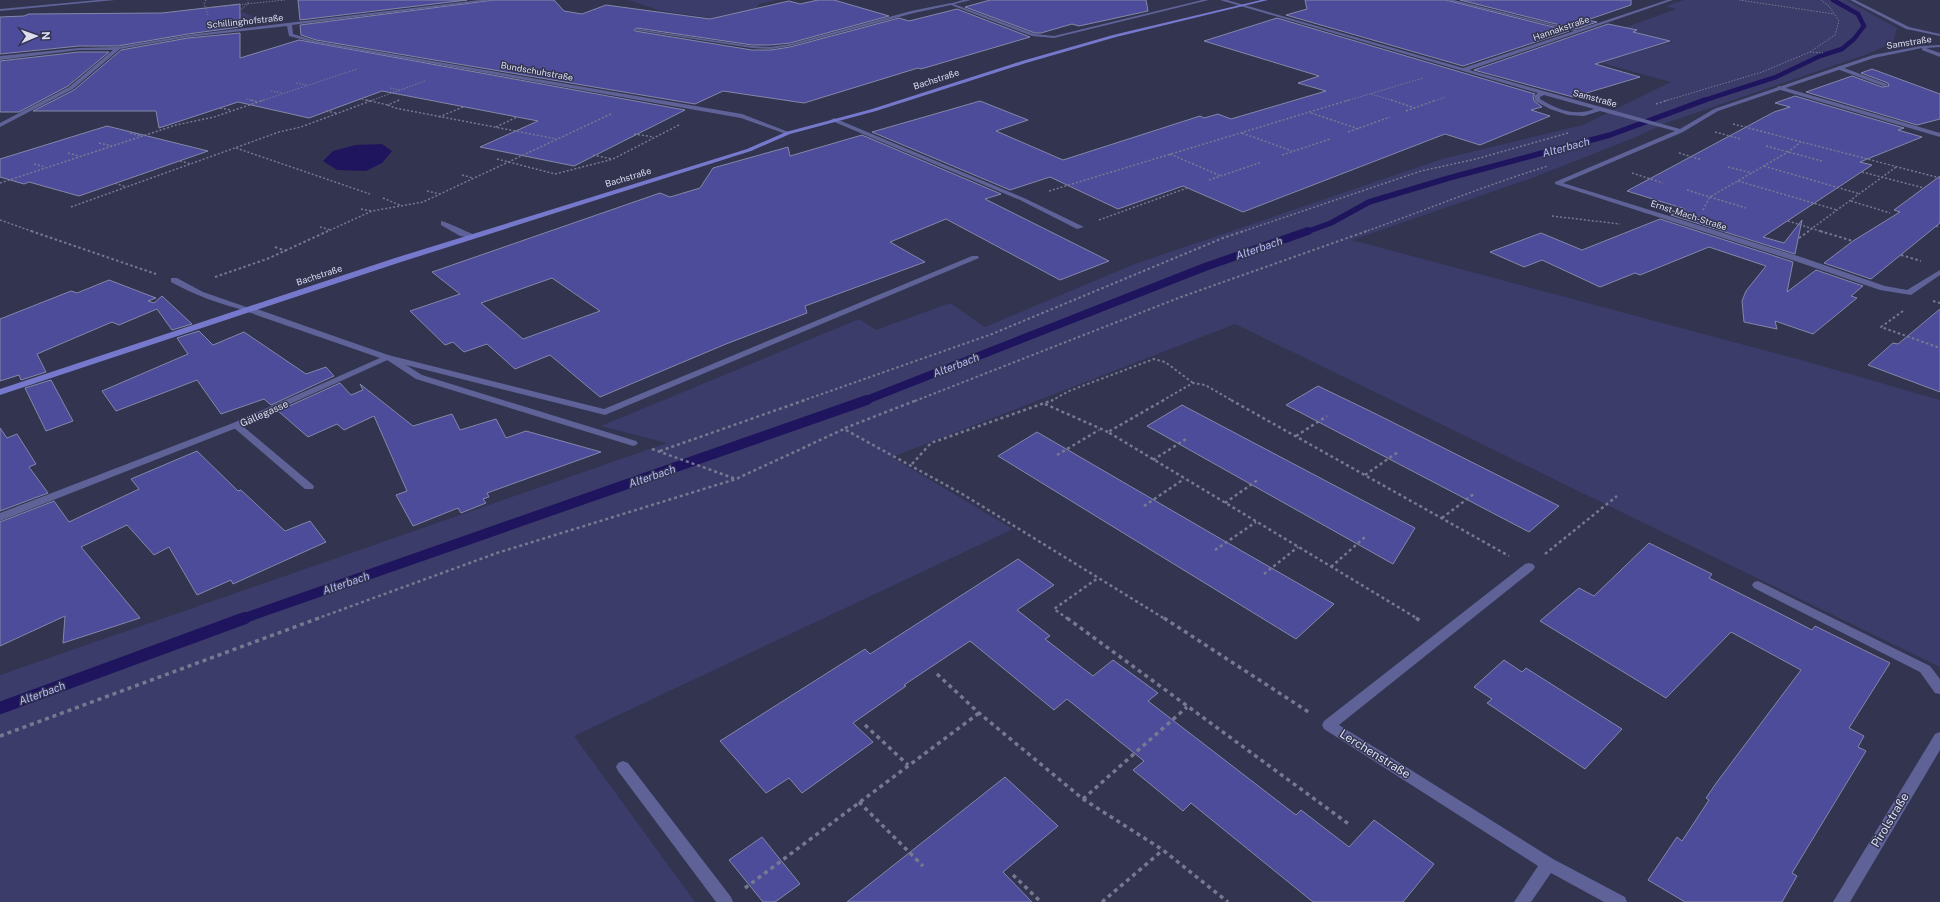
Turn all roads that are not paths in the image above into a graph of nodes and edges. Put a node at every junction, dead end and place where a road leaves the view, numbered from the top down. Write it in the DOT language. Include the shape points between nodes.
graph roads {
  1 [pos="113,0"];
  2 [pos="491,0"];
  3 [pos="969,0"];
  4 [pos="1207,0"];
  5 [pos="1222,0"];
  6 [pos="1266,0"];
  7 [pos="1449,0"];
  8 [pos="1653,0"];
  9 [pos="1671,0"];
  10 [pos="1852,0"];
  11 [pos="1664,2"];
  12 [pos="951,4"];
  13 [pos="1241,6"];
  14 [pos="0,10"];
  15 [pos="289,24"];
  16 [pos="637,30"];
  17 [pos="1578,31"];
  18 [pos="1940,35"];
  19 [pos="1940,46"];
  20 [pos="1921,47"];
  21 [pos="118,48"];
  22 [pos="1940,55"];
  23 [pos="0,58"];
  24 [pos="1839,68"];
  25 [pos="1463,70"];
  26 [pos="1885,85"];
  27 [pos="1779,88"];
  28 [pos="1543,93"];
  29 [pos="1599,109"];
  30 [pos="834,120"];
  31 [pos="0,125"];
  32 [pos="1681,131"];
  33 [pos="788,133"];
  34 [pos="1940,136"];
  35 [pos="444,222"];
  36 [pos="1080,227"];
  37 [pos="472,236"];
  38 [pos="975,258"];
  39 [pos="1940,272"];
  40 [pos="174,280"];
  41 [pos="248,309"];
  42 [pos="388,358"];
  43 [pos="0,392"];
  44 [pos="236,425"];
  45 [pos="633,443"];
  46 [pos="309,487"];
  47 [pos="0,517"];
  48 [pos="1529,567"];
  49 [pos="1758,585"];
  50 [pos="1940,689"];
  51 [pos="1940,738"];
  52 [pos="623,767"];
  53 [pos="1548,864"];
  54 [pos="725,902"];
  55 [pos="1522,902"];
  56 [pos="1619,902"];
  57 [pos="1841,902"];
  1 -- 14 [label="street"];
  2 -- 15 [label="street, Schillinghofstraße"];
  3 -- 12 [label="street"];
  4 -- 12 [label="street" via="1054,37 1034,35"];
  5 -- 13 [label="street, Samstraße"];
  6 -- 13 [label="street, Bachstraße"];
  7 -- 17 [label="street"];
  8 -- 11 [label="street, Hannakstraße"];
  9 -- 11 [label="street, Hannakstraße"];
  10 -- 18 [label="street" via="1908,28"];
  11 -- 17 [label="street, Hannakstraße"];
  12 -- 16 [label="street" via="772,48"];
  13 -- 25 [label="street, Samstraße"];
  13 -- 30 [label="street, Bachstraße" via="1115,36"];
  15 -- 21 [label="street, Schillinghofstraße" via="188,36"];
  15 -- 33 [label="street, Bundschuhstraße" via="291,35 316,42 742,116"];
  17 -- 25 [label="street, Hannakstraße"];
  19 -- 20 [label="street, Samstraße"];
  20 -- 22 [label="street"];
  20 -- 24 [label="street, Samstraße" via="1873,57"];
  21 -- 23 [label="street, Schillinghofstraße" via="79,49"];
  21 -- 31 [label="street" via="71,88"];
  24 -- 26 [label="street"];
  24 -- 27 [label="street, Samstraße"];
  25 -- 28 [label="street, Samstraße"];
  27 -- 32 [label="street, Samstraße" via="1716,110"];
  27 -- 34 [label="street"];
  28 -- 29 [label="street, Samstraße"];
  28 -- 29 [label="street" via="1537,96 1537,100 1548,107 1567,113 1581,115"];
  29 -- 32 [label="street, Samstraße"];
  30 -- 33 [label="street, Bachstraße"];
  30 -- 36 [label="street" via="1022,199"];
  32 -- 39 [label="street, Ernst-Mach-Straße" via="1557,183 1883,288 1908,293"];
  33 -- 37 [label="street, Bachstraße" via="749,150"];
  35 -- 37 [label="street" via="463,234"];
  37 -- 41 [label="street, Bachstraße"];
  38 -- 42 [label="street" via="605,412"];
  40 -- 41 [label="street" via="209,298"];
  41 -- 42 [label="street"];
  41 -- 43 [label="street, Bachstraße"];
  42 -- 44 [label="street, Gällegasse"];
  42 -- 45 [label="street" via="419,377"];
  44 -- 46 [label="street"];
  44 -- 47 [label="street, Gällegasse"];
  48 -- 53 [label="street, Lerchenstraße" via="1329,725"];
  49 -- 50 [label="street" via="1925,669"];
  51 -- 57 [label="street, Pirolstraße"];
  52 -- 54 [label="street"];
  53 -- 55 [label="street"];
  53 -- 56 [label="street, Lerchenstraße"];
}
